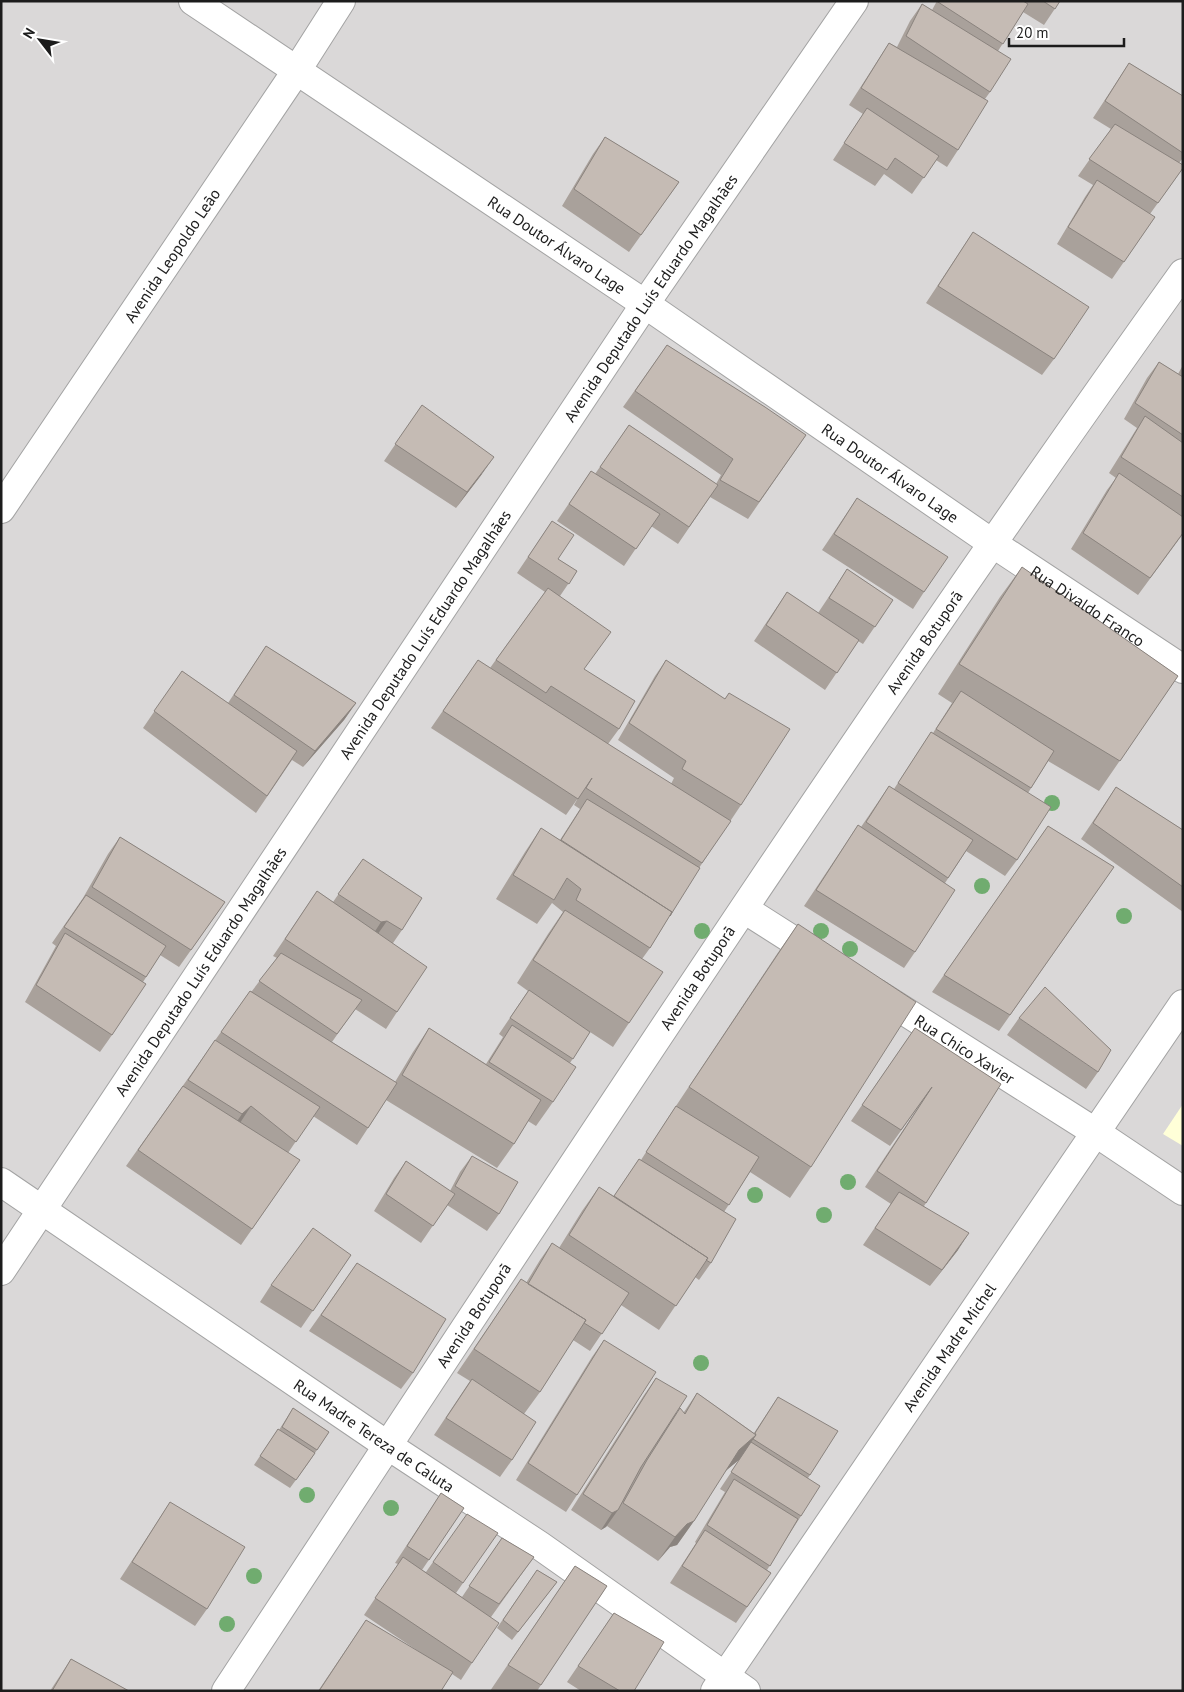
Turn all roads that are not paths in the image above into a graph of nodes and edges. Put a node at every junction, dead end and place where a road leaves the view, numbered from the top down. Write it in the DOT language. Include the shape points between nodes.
graph roads {
  1 [pos="193,1"];
  2 [pos="341,1"];
  3 [pos="854,1"];
  4 [pos="297,70"];
  5 [pos="1183,273"];
  6 [pos="645,304"];
  7 [pos="1,509"];
  8 [pos="992,543"];
  9 [pos="1183,669"];
  10 [pos="744,909"];
  11 [pos="1183,1004"];
  12 [pos="1095,1132"];
  13 [pos="1,1182"];
  14 [pos="1183,1191"];
  15 [pos="41,1210"];
  16 [pos="1,1271"];
  17 [pos="387,1445"];
  18 [pos="729,1686"];
  19 [pos="226,1691"];
  1 -- 4 [label="street, Rua Doutor Álvaro Lage"];
  2 -- 4 [label="street, Avenida Leopoldo Leão"];
  3 -- 6 [label="street, Avenida Deputado Luís Eduardo Magalhães"];
  4 -- 6 [label="street, Rua Doutor Álvaro Lage"];
  4 -- 7 [label="street, Avenida Leopoldo Leão"];
  5 -- 8 [label="street, Avenida Botuporã"];
  6 -- 8 [label="street, Rua Doutor Álvaro Lage"];
  6 -- 15 [label="street, Avenida Deputado Luís Eduardo Magalhães"];
  8 -- 9 [label="street, Rua Divaldo Franco"];
  8 -- 10 [label="street, Avenida Botuporã"];
  10 -- 12 [label="street, Rua Chico Xavier"];
  10 -- 17 [label="street, Avenida Botuporã"];
  11 -- 12 [label="street, Avenida Madre Michel"];
  12 -- 14 [label="street, Rua Chico Xavier"];
  12 -- 18 [label="street, Avenida Madre Michel"];
  13 -- 15 [label="street, Rua Madre Tereza de Caluta"];
  15 -- 16 [label="street, Avenida Deputado Luís Eduardo Magalhães"];
  15 -- 17 [label="street, Rua Madre Tereza de Caluta"];
  17 -- 18 [label="street, Rua Madre Tereza de Caluta" via="539,1544"];
  17 -- 19 [label="street, Avenida Botuporã"];
}
